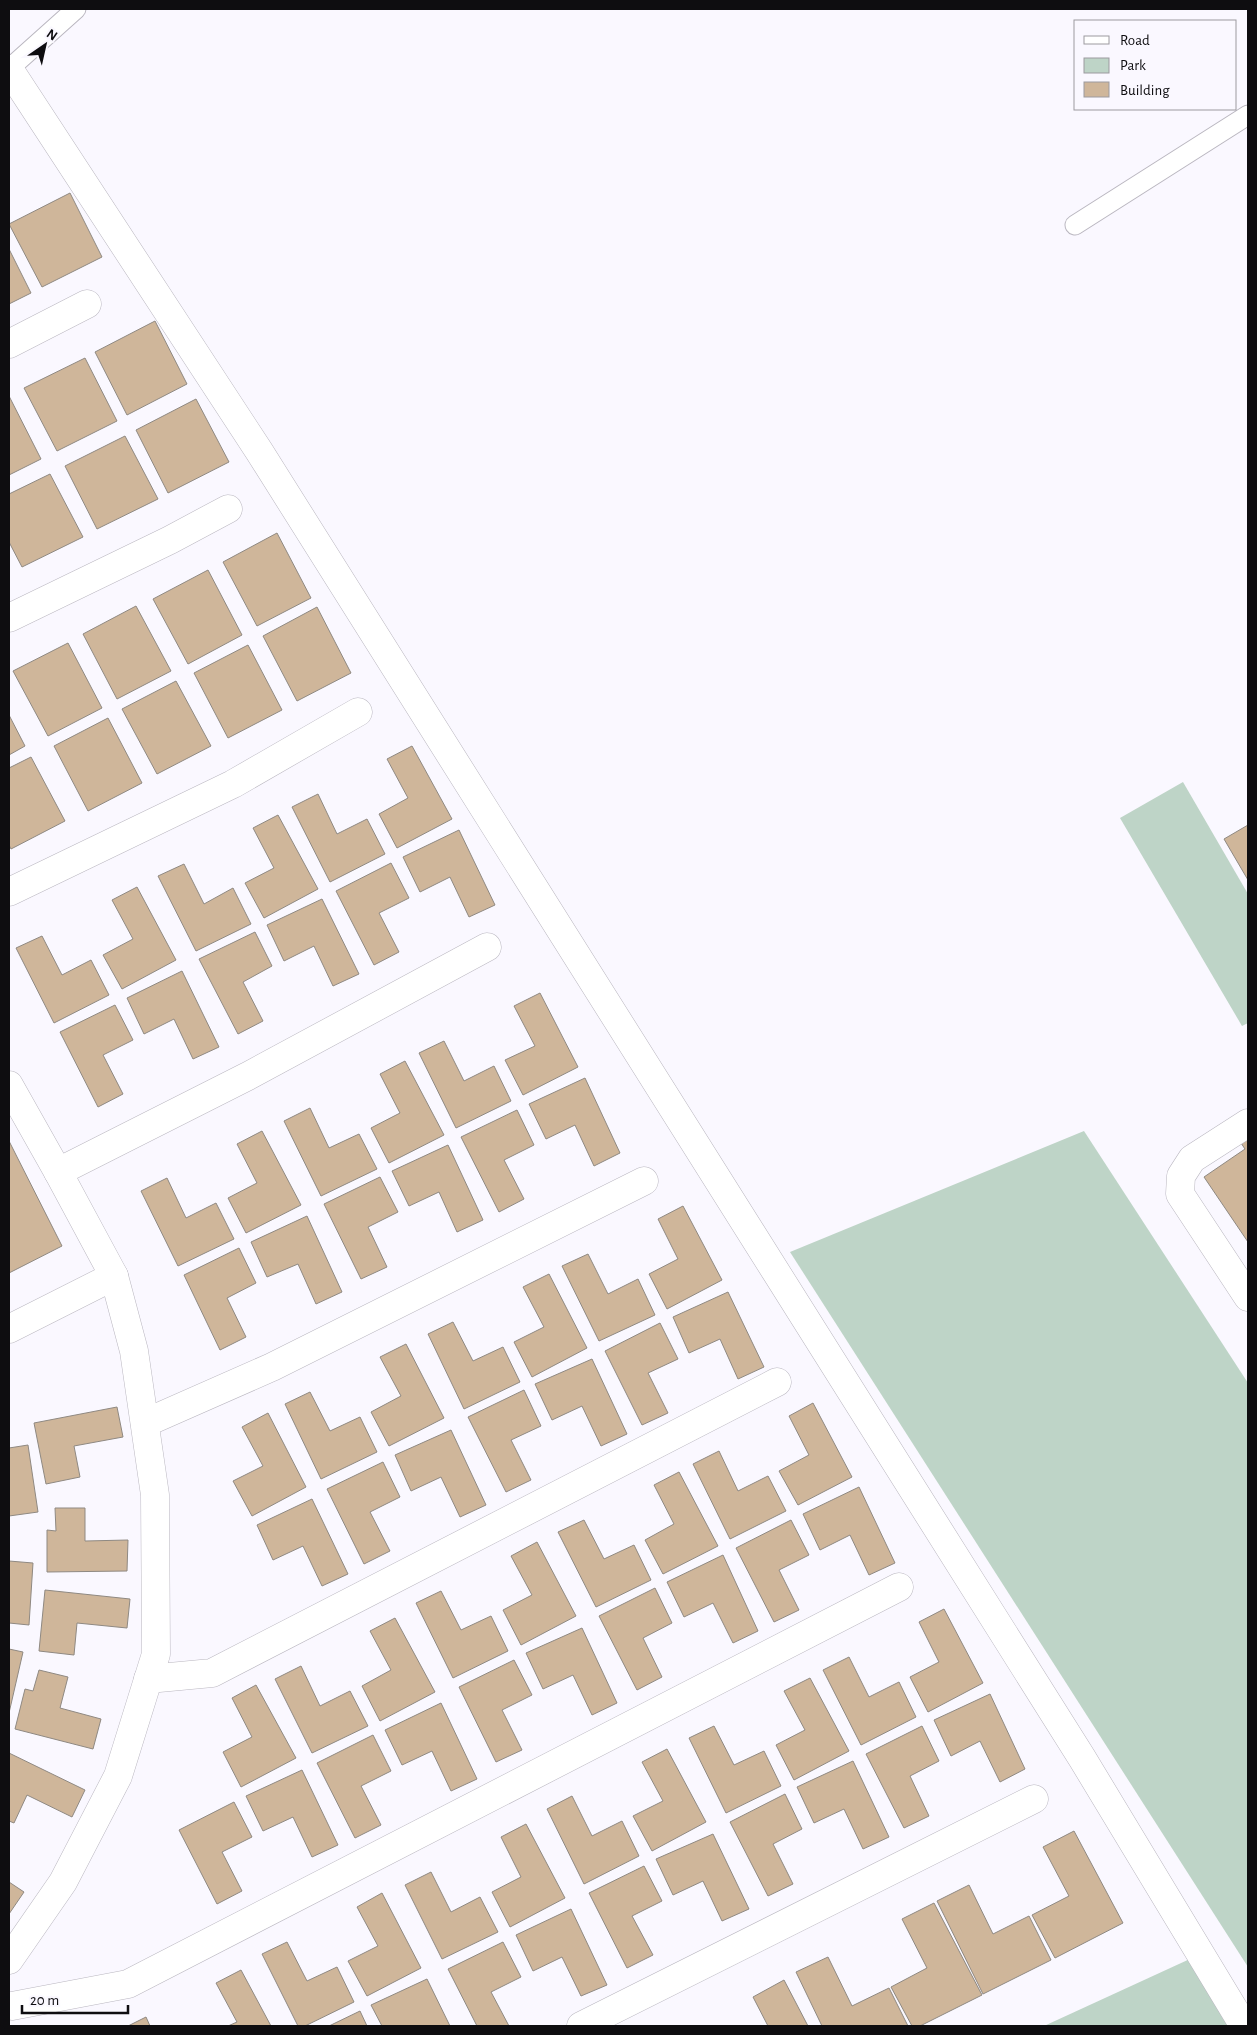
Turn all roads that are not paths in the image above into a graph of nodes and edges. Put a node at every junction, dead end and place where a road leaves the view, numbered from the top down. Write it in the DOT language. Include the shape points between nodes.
graph roads {
  1 [pos="76,9"];
  2 [pos="9,69"];
  3 [pos="1248,115"];
  4 [pos="1075,225"];
  5 [pos="87,304"];
  6 [pos="9,344"];
  7 [pos="228,509"];
  8 [pos="9,618"];
  9 [pos="358,712"];
  10 [pos="9,892"];
  11 [pos="487,947"];
  12 [pos="9,1084"];
  13 [pos="1248,1123"];
  14 [pos="58,1172"];
  15 [pos="644,1180"];
  16 [pos="114,1276"];
  17 [pos="1248,1297"];
  18 [pos="9,1330"];
  19 [pos="777,1382"];
  20 [pos="145,1423"];
  21 [pos="900,1587"];
  22 [pos="148,1680"];
  23 [pos="1034,1799"];
  24 [pos="9,1960"];
  25 [pos="12,2008"];
  26 [pos="581,2026"];
  27 [pos="1244,2026"];
  1 -- 2 [label="lane"];
  2 -- 27 [label="street" via="264,459 1082,1758"];
  3 -- 4 [label="lane"];
  5 -- 6 [label="street"];
  7 -- 8 [label="street"];
  9 -- 10 [label="street" via="234,784"];
  11 -- 14 [label="street" via="248,1076"];
  12 -- 14 [label="street"];
  13 -- 17 [label="street" via="1192,1159 1181,1176 1180,1194"];
  14 -- 16 [label="street"];
  15 -- 20 [label="street" via="272,1367"];
  16 -- 18 [label="street"];
  16 -- 20 [label="street" via="134,1351"];
  19 -- 22 [label="street" via="212,1673"];
  20 -- 22 [label="street" via="156,1495 156,1654"];
  21 -- 25 [label="street" via="128,1984"];
  22 -- 24 [label="street" via="118,1776 64,1882"];
  23 -- 26 [label="street"];
}
